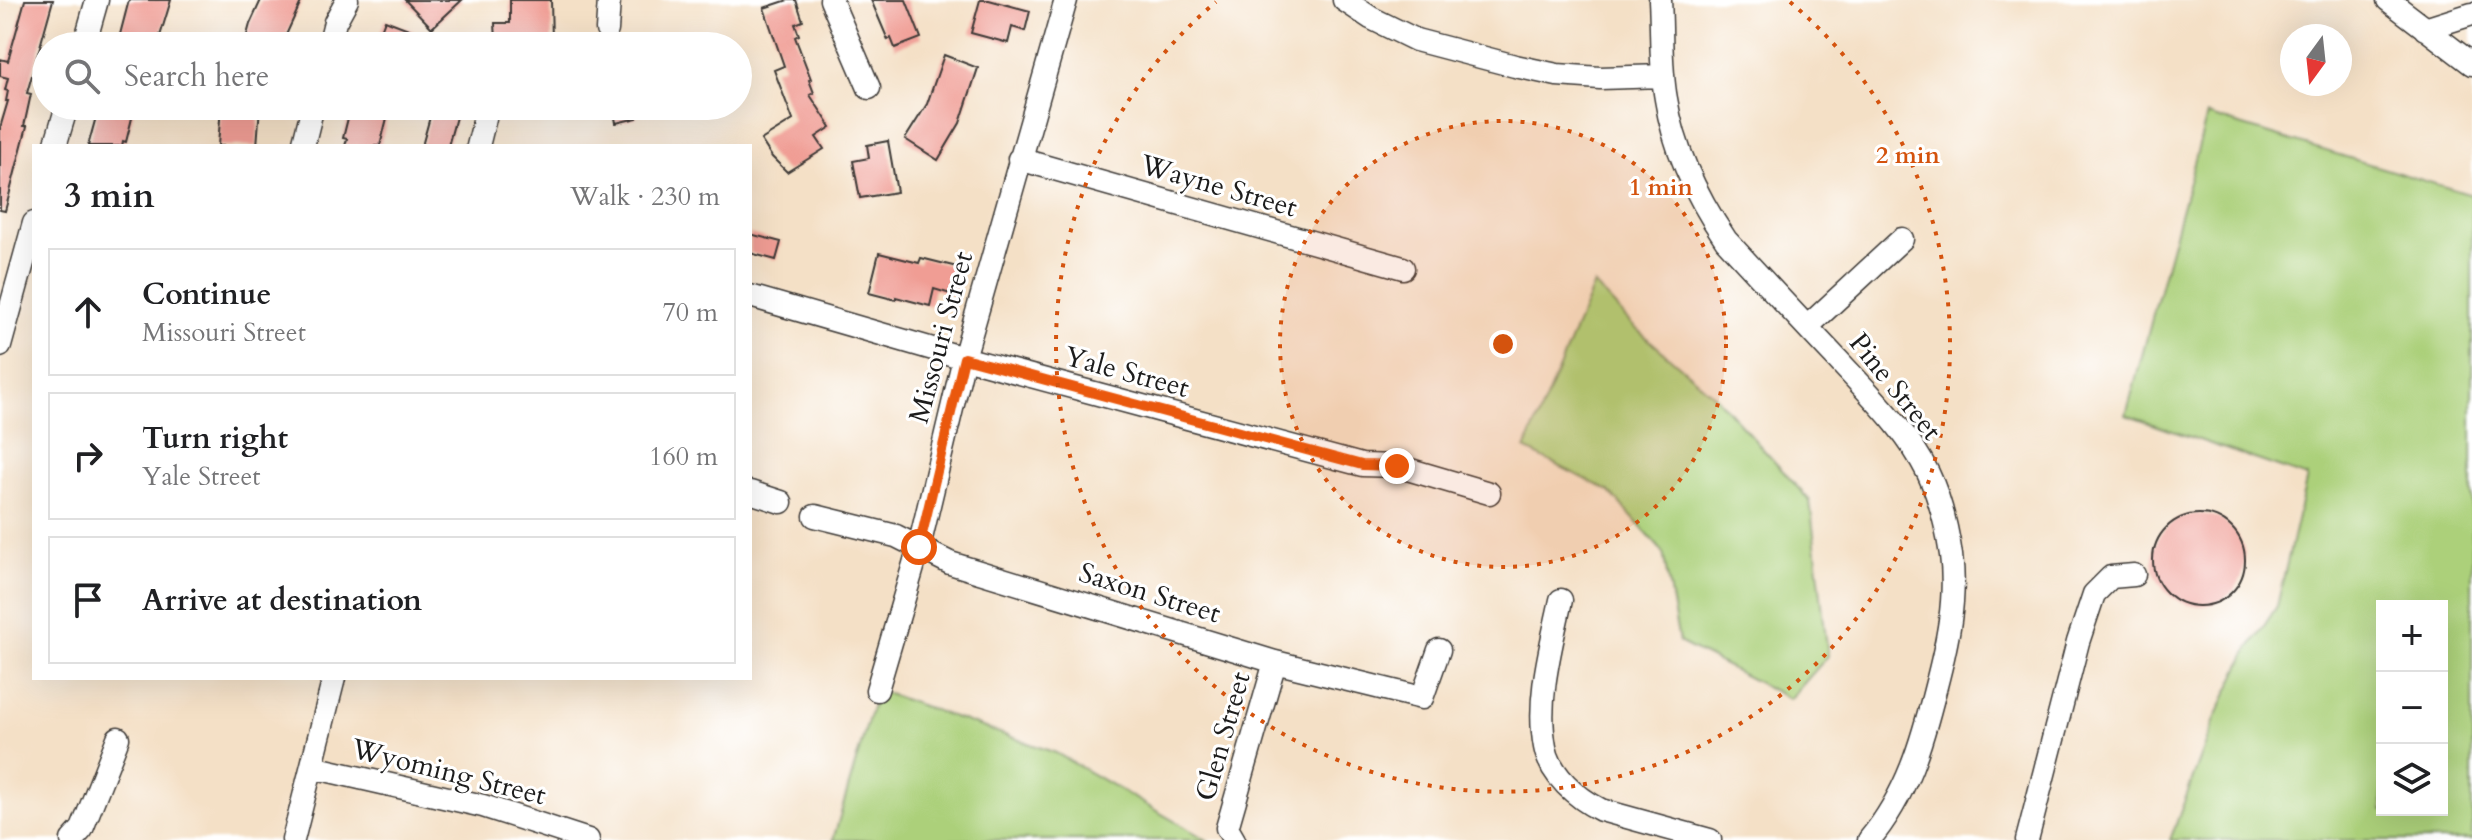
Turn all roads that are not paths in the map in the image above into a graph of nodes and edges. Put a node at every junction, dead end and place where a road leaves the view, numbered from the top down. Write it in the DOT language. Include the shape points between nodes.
graph roads {
  1 [pos="97,0"];
  2 [pos="347,0"];
  3 [pos="609,0"];
  4 [pos="831,0"];
  5 [pos="1066,0"];
  6 [pos="1344,0"];
  7 [pos="1660,0"];
  8 [pos="2388,0"];
  9 [pos="2472,14"];
  10 [pos="2425,29"];
  11 [pos="607,30"];
  12 [pos="88,32"];
  13 [pos="332,32"];
  14 [pos="2472,64"];
  15 [pos="1663,76"];
  16 [pos="869,88"];
  17 [pos="63,120"];
  18 [pos="310,120"];
  19 [pos="484,120"];
  20 [pos="56,144"];
  21 [pos="304,144"];
  22 [pos="478,144"];
  23 [pos="1019,159"];
  24 [pos="32,230"];
  25 [pos="1902,239"];
  26 [pos="1403,268"];
  27 [pos="752,297"];
  28 [pos="1807,327"];
  29 [pos="0,346"];
  30 [pos="964,358"];
  31 [pos="752,493"];
  32 [pos="1489,493"];
  33 [pos="781,502"];
  34 [pos="815,516"];
  35 [pos="919,547"];
  36 [pos="2134,575"];
  37 [pos="1561,600"];
  38 [pos="1439,650"];
  39 [pos="1275,662"];
  40 [pos="334,680"];
  41 [pos="877,690"];
  42 [pos="118,738"];
  43 [pos="312,767"];
  44 [pos="1230,834"];
  45 [pos="558,836"];
  46 [pos="72,840"];
  47 [pos="293,840"];
  48 [pos="588,840"];
  49 [pos="1710,840"];
  50 [pos="1869,840"];
  51 [pos="2027,840"];
  1 -- 12 [label="street"];
  2 -- 13 [label="street"];
  3 -- 11 [label="street"];
  4 -- 16 [label="street"];
  5 -- 23 [label="street, Missouri Street"];
  6 -- 15 [label="street" via="1416,40 1515,66 1586,77"];
  7 -- 15 [label="street, Pine Street"];
  8 -- 10 [label="street"];
  9 -- 10 [label="street"];
  10 -- 14 [label="street"];
  15 -- 28 [label="street, Pine Street" via="1676,142 1707,211 1726,240"];
  17 -- 20 [label="street"];
  18 -- 21 [label="street"];
  19 -- 22 [label="street"];
  23 -- 26 [label="street, Wayne Street"];
  23 -- 30 [label="street, Missouri Street"];
  24 -- 29 [label="street"];
  25 -- 28 [label="street"];
  27 -- 30 [label="street, Yale Street"];
  28 -- 50 [label="street, Pine Street" via="1902,432 1928,473 1952,557 1949,635 1919,752 1903,791"];
  30 -- 32 [label="street, Yale Street" via="1362,465 1397,466"];
  30 -- 35 [label="street, Missouri Street"];
  31 -- 33 [label="street"];
  34 -- 35 [label="street, Saxon Street"];
  35 -- 39 [label="street, Saxon Street" via="950,563"];
  35 -- 41 [label="street, Missouri Street"];
  36 -- 51 [label="street" via="2111,577 2094,594"];
  37 -- 49 [label="street" via="1543,703 1545,750 1557,771 1569,789 1601,810"];
  38 -- 39 [label="street, Saxon Street" via="1422,698"];
  39 -- 44 [label="street, Glen Street"];
  40 -- 43 [label="street"];
  42 -- 46 [label="street" via="82,829"];
  43 -- 45 [label="street, Wyoming Street" via="483,806"];
  43 -- 47 [label="street"];
  45 -- 48 [label="street, Wyoming Street"];
}
